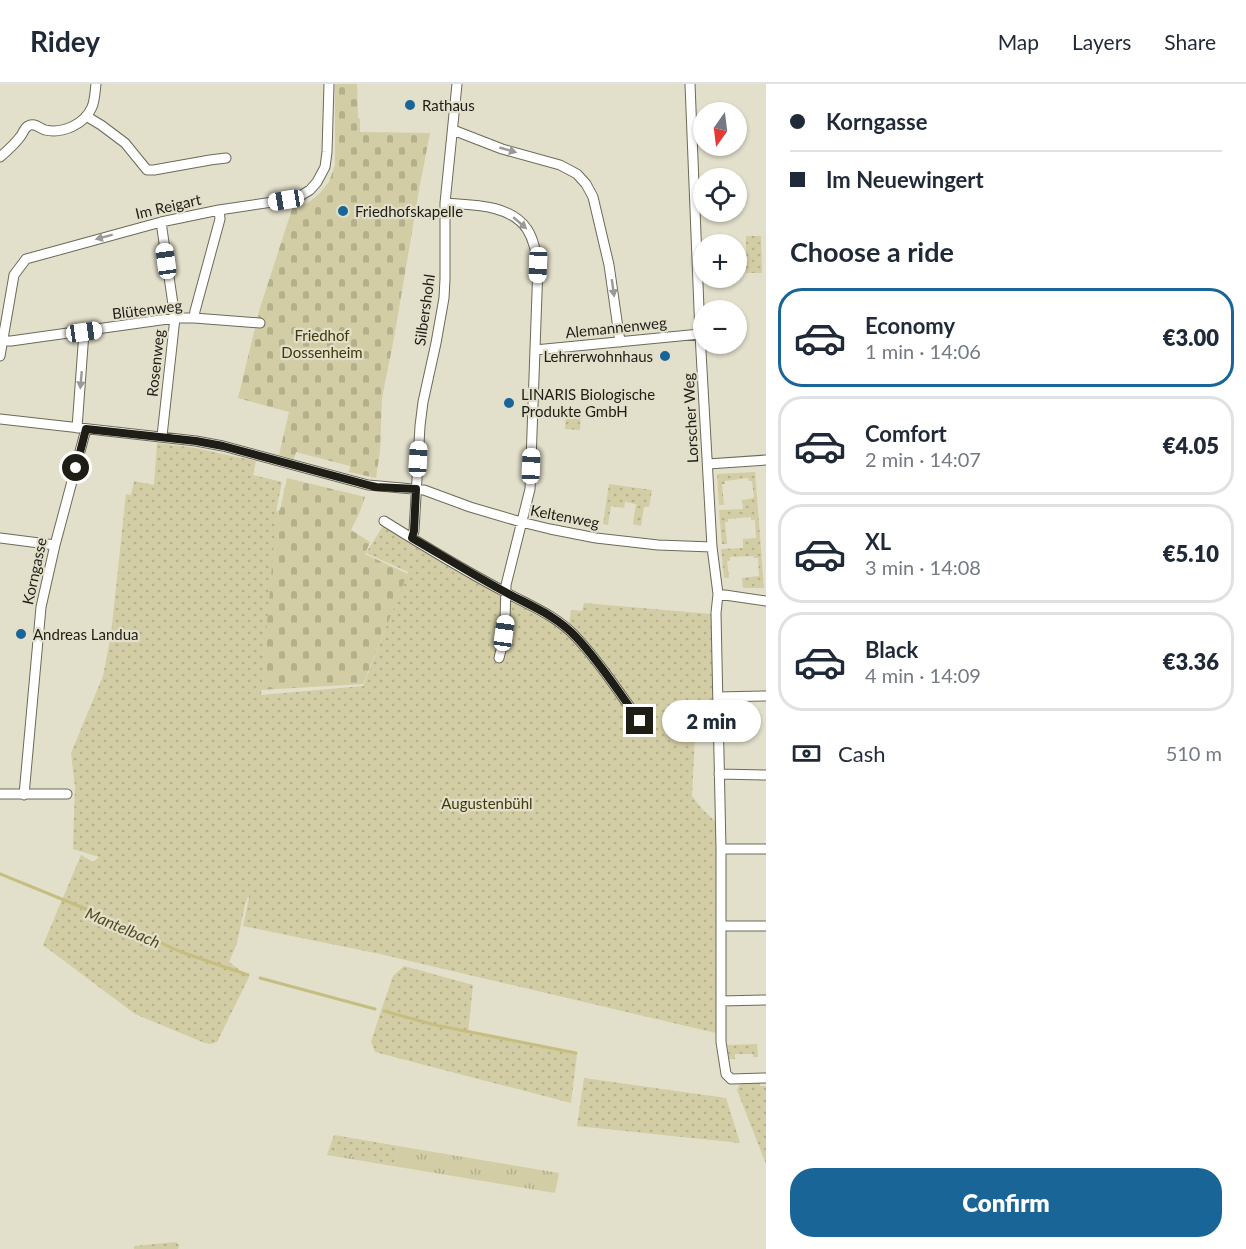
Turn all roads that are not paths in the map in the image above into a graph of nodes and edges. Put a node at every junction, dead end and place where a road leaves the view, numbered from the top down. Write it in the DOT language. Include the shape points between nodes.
graph roads {
  1 [pos="96,84"];
  2 [pos="329,84"];
  3 [pos="457,84"];
  4 [pos="690,84"];
  5 [pos="86,116"];
  6 [pos="453,130"];
  7 [pos="0,157"];
  8 [pos="225,158"];
  9 [pos="445,203"];
  10 [pos="219,210"];
  11 [pos="161,222"];
  12 [pos="699,300"];
  13 [pos="175,318"];
  14 [pos="194,318"];
  15 [pos="260,323"];
  16 [pos="84,332"];
  17 [pos="693,335"];
  18 [pos="3,340"];
  19 [pos="620,342"];
  20 [pos="535,350"];
  21 [pos="701,354"];
  22 [pos="0,356"];
  23 [pos="0,419"];
  24 [pos="82,428"];
  25 [pos="162,436"];
  26 [pos="766,460"];
  27 [pos="708,464"];
  28 [pos="416,489"];
  29 [pos="384,521"];
  30 [pos="520,522"];
  31 [pos="0,538"];
  32 [pos="412,538"];
  33 [pos="55,545"];
  34 [pos="712,547"];
  35 [pos="506,593"];
  36 [pos="718,594"];
  37 [pos="766,601"];
  38 [pos="499,658"];
  39 [pos="766,696"];
  40 [pos="718,697"];
  41 [pos="640,721"];
  42 [pos="719,774"];
  43 [pos="766,775"];
  44 [pos="0,794"];
  45 [pos="67,794"];
  46 [pos="24,795"];
  47 [pos="721,849"];
  48 [pos="766,849"];
  49 [pos="721,926"];
  50 [pos="766,926"];
  51 [pos="766,1000"];
  52 [pos="721,1001"];
  53 [pos="766,1078"];
  1 -- 5 [label="street" via="92,107"];
  2 -- 10 [label="street, Im Reigart" via="327,152 317,182 300,196"];
  3 -- 6 [label="street, Silbershohl"];
  4 -- 12 [label="street, Lorscher Weg"];
  5 -- 7 [label="street" via="79,124 58,130 32,124"];
  5 -- 8 [label="street" via="125,143 147,170"];
  6 -- 9 [label="street, Silbershohl"];
  6 -- 19 [label="street, one-way" via="560,165 577,174 585,184 593,197 609,265"];
  9 -- 20 [label="street, one-way" via="505,212 527,229 538,265"];
  9 -- 28 [label="street, Silbershohl" via="444,298 423,402"];
  10 -- 11 [label="street, Im Reigart"];
  10 -- 14 [label="street" via="220,219"];
  11 -- 13 [label="street, Rosenweg"];
  11 -- 18 [label="street, Im Reigart, one-way" via="26,259 14,275"];
  13 -- 14 [label="street, Blütenweg"];
  13 -- 16 [label="street, Blütenweg"];
  13 -- 25 [label="street, Rosenweg"];
  14 -- 15 [label="street, Blütenweg"];
  16 -- 18 [label="street, Blütenweg"];
  16 -- 24 [label="street, Korngasse, one-way"];
  17 -- 19 [label="street, Alemannenweg"];
  18 -- 22 [label="street, Im Reigart"];
  19 -- 20 [label="street, Alemannenweg"];
  20 -- 30 [label="street" via="530,489"];
  21 -- 27 [label="street, Lorscher Weg"];
  23 -- 24 [label="street, Keltenweg"];
  24 -- 25 [label="street, Keltenweg"];
  24 -- 33 [label="street, Korngasse"];
  25 -- 28 [label="street, Keltenweg" via="223,446 376,487"];
  26 -- 27 [label="street"];
  27 -- 34 [label="street, Lorscher Weg"];
  28 -- 30 [label="street, Keltenweg"];
  28 -- 32 [label="street, Silbershohl"];
  29 -- 32 [label="street"];
  30 -- 34 [label="street, Keltenweg" via="596,538"];
  30 -- 35 [label="street"];
  31 -- 33 [label="street"];
  32 -- 35 [label="street"];
  33 -- 46 [label="street, Korngasse" via="41,608"];
  34 -- 36 [label="street, Lorscher Weg"];
  35 -- 38 [label="street"];
  35 -- 41 [label="street" via="544,612 576,636"];
  36 -- 37 [label="street"];
  36 -- 40 [label="street, Lorscher Weg"];
  39 -- 40 [label="street"];
  40 -- 42 [label="street, Lorscher Weg"];
  42 -- 43 [label="street"];
  42 -- 47 [label="street, Lorscher Weg"];
  44 -- 46 [label="street"];
  45 -- 46 [label="street"];
  47 -- 48 [label="street"];
  47 -- 49 [label="street, Lorscher Weg"];
  49 -- 50 [label="street"];
  49 -- 52 [label="street, Lorscher Weg"];
  51 -- 52 [label="street"];
  52 -- 53 [label="street, Lorscher Weg" via="726,1074 731,1079"];
}
